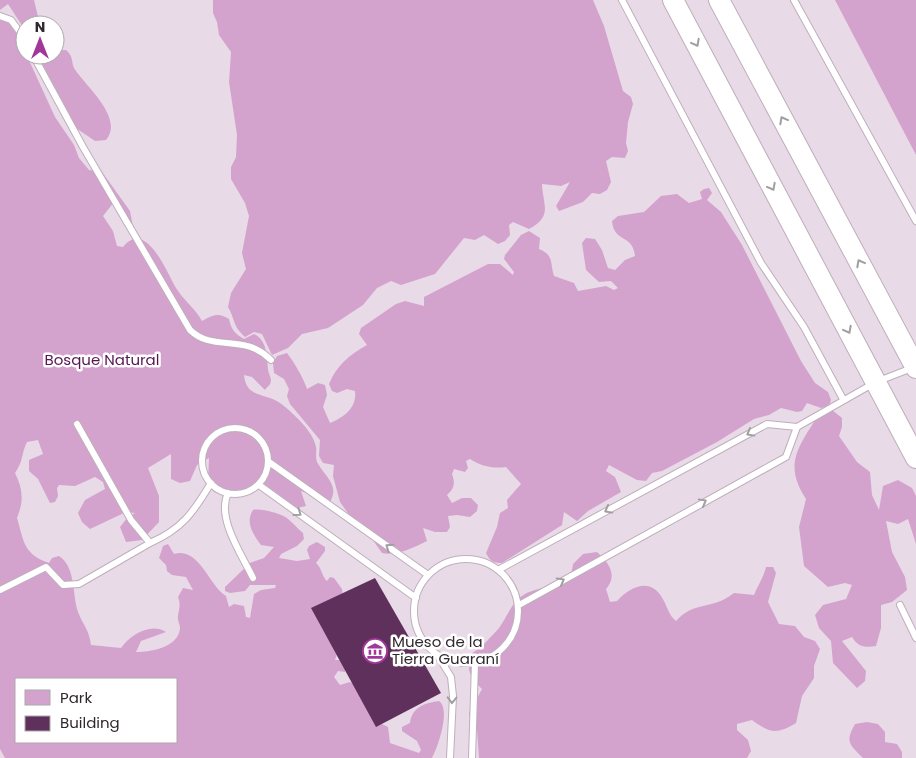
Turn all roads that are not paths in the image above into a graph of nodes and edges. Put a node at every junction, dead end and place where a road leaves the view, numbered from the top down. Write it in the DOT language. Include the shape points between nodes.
graph roads {
  1 [pos="622,0"];
  2 [pos="673,0"];
  3 [pos="720,0"];
  4 [pos="794,0"];
  5 [pos="0,16"];
  6 [pos="15,25"];
  7 [pos="38,65"];
  8 [pos="916,221"];
  9 [pos="271,360"];
  10 [pos="916,367"];
  11 [pos="876,382"];
  12 [pos="843,399"];
  13 [pos="77,424"];
  14 [pos="797,427"];
  15 [pos="916,458"];
  16 [pos="269,462"];
  17 [pos="211,484"];
  18 [pos="259,484"];
  19 [pos="228,493"];
  20 [pos="150,543"];
  21 [pos="498,570"];
  22 [pos="428,575"];
  23 [pos="253,578"];
  24 [pos="0,590"];
  25 [pos="416,598"];
  26 [pos="518,605"];
  27 [pos="900,605"];
  28 [pos="916,638"];
  29 [pos="438,656"];
  30 [pos="475,663"];
  31 [pos="450,758"];
  32 [pos="472,758"];
  1 -- 12 [label="lane" via="761,263 804,328"];
  2 -- 11 [label="highway, one-way"];
  10 -- 3 [label="highway, one-way"];
  4 -- 8 [label="lane"];
  5 -- 6 [label="lane"];
  7 -- 9 [label="lane" via="190,330 207,340 256,347"];
  10 -- 11 [label="lane"];
  11 -- 12 [label="lane"];
  11 -- 15 [label="highway"];
  12 -- 14 [label="lane"];
  13 -- 20 [label="lane" via="131,520"];
  14 -- 21 [label="lane, one-way" via="767,424"];
  26 -- 14 [label="lane, one-way" via="786,457"];
  16 -- 17 [label="lane" via="267,451 254,434 245,429 224,430 214,436 203,454 205,475"];
  16 -- 18 [label="lane"];
  22 -- 16 [label="lane, one-way"];
  17 -- 19 [label="lane"];
  17 -- 20 [label="lane" via="195,510 171,534"];
  18 -- 19 [label="lane" via="245,493"];
  18 -- 25 [label="lane, one-way"];
  19 -- 23 [label="lane" via="225,518"];
  20 -- 24 [label="lane" via="79,584 63,585 46,567"];
  21 -- 22 [label="lane" via="485,562 462,560 440,566"];
  21 -- 26 [label="lane" via="508,579"];
  22 -- 25 [label="lane"];
  25 -- 29 [label="lane" via="417,630"];
  26 -- 30 [label="lane" via="518,621 513,636 503,649"];
  27 -- 28 [label="lane"];
  29 -- 30 [label="lane" via="456,663"];
  29 -- 31 [label="lane, one-way" via="451,677"];
  30 -- 32 [label="lane"];
}
